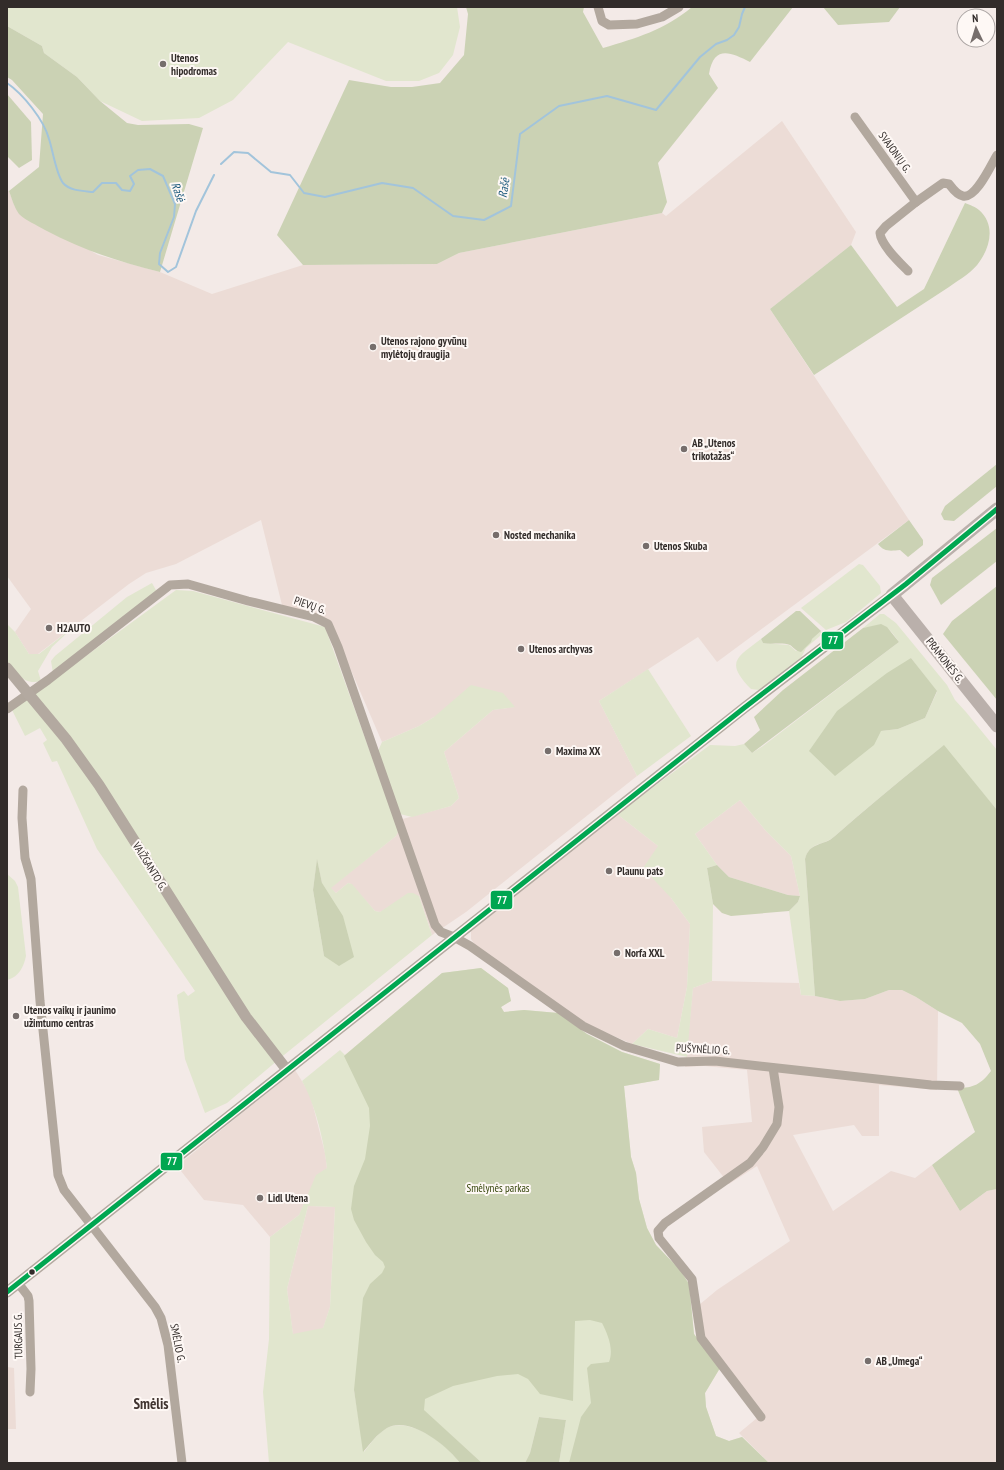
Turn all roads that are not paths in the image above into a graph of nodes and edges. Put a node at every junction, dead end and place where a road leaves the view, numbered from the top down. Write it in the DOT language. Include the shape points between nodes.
graph roads {
  1 [pos="598,7"];
  2 [pos="679,7"];
  3 [pos="855,116"];
  4 [pos="997,155"];
  5 [pos="916,202"];
  6 [pos="908,271"];
  7 [pos="997,508"];
  8 [pos="892,595"];
  9 [pos="7,668"];
  10 [pos="29,694"];
  11 [pos="7,708"];
  12 [pos="997,726"];
  13 [pos="23,790"];
  14 [pos="454,937"];
  15 [pos="773,1068"];
  16 [pos="287,1070"];
  17 [pos="960,1086"];
  18 [pos="92,1226"];
  19 [pos="18,1283"];
  20 [pos="7,1292"];
  21 [pos="30,1392"];
  22 [pos="761,1417"];
  23 [pos="182,1463"];
  1 -- 2 [label="street" via="602,21 609,25 637,24 662,17"];
  3 -- 5 [label="street, SVAJONIŲ G."];
  4 -- 5 [label="street" via="976,190 970,195 959,194 948,184 943,183"];
  5 -- 6 [label="street" via="880,233 880,238"];
  7 -- 8 [label="highway"];
  8 -- 12 [label="highway, PRAMONĖS G."];
  8 -- 14 [label="main road" via="770,687"];
  9 -- 10 [label="main road, VAIŽGANTO G."];
  10 -- 11 [label="street"];
  10 -- 14 [label="street, PIEVŲ G." via="170,585 188,584 314,617 328,624 435,925 441,932"];
  10 -- 16 [label="main road, VAIŽGANTO G." via="99,785 246,1017"];
  13 -- 18 [label="street, SMĖLIO G." via="25,858 31,879 40,1001 58,1175 64,1190"];
  14 -- 15 [label="street, PUŠYNĖLIO G." via="583,1026 624,1046 678,1062 715,1061"];
  14 -- 16 [label="main road"];
  15 -- 17 [label="street, PUŠYNĖLIO G."];
  15 -- 22 [label="street" via="779,1107 778,1118 763,1147 750,1163 664,1223 658,1231 659,1238 692,1279 701,1338"];
  16 -- 18 [label="main road"];
  18 -- 19 [label="main road"];
  18 -- 23 [label="street, SMĖLIO G." via="161,1318 168,1345"];
  19 -- 20 [label="main road"];
  19 -- 21 [label="street, TURGAUS G." via="29,1301"];
}
